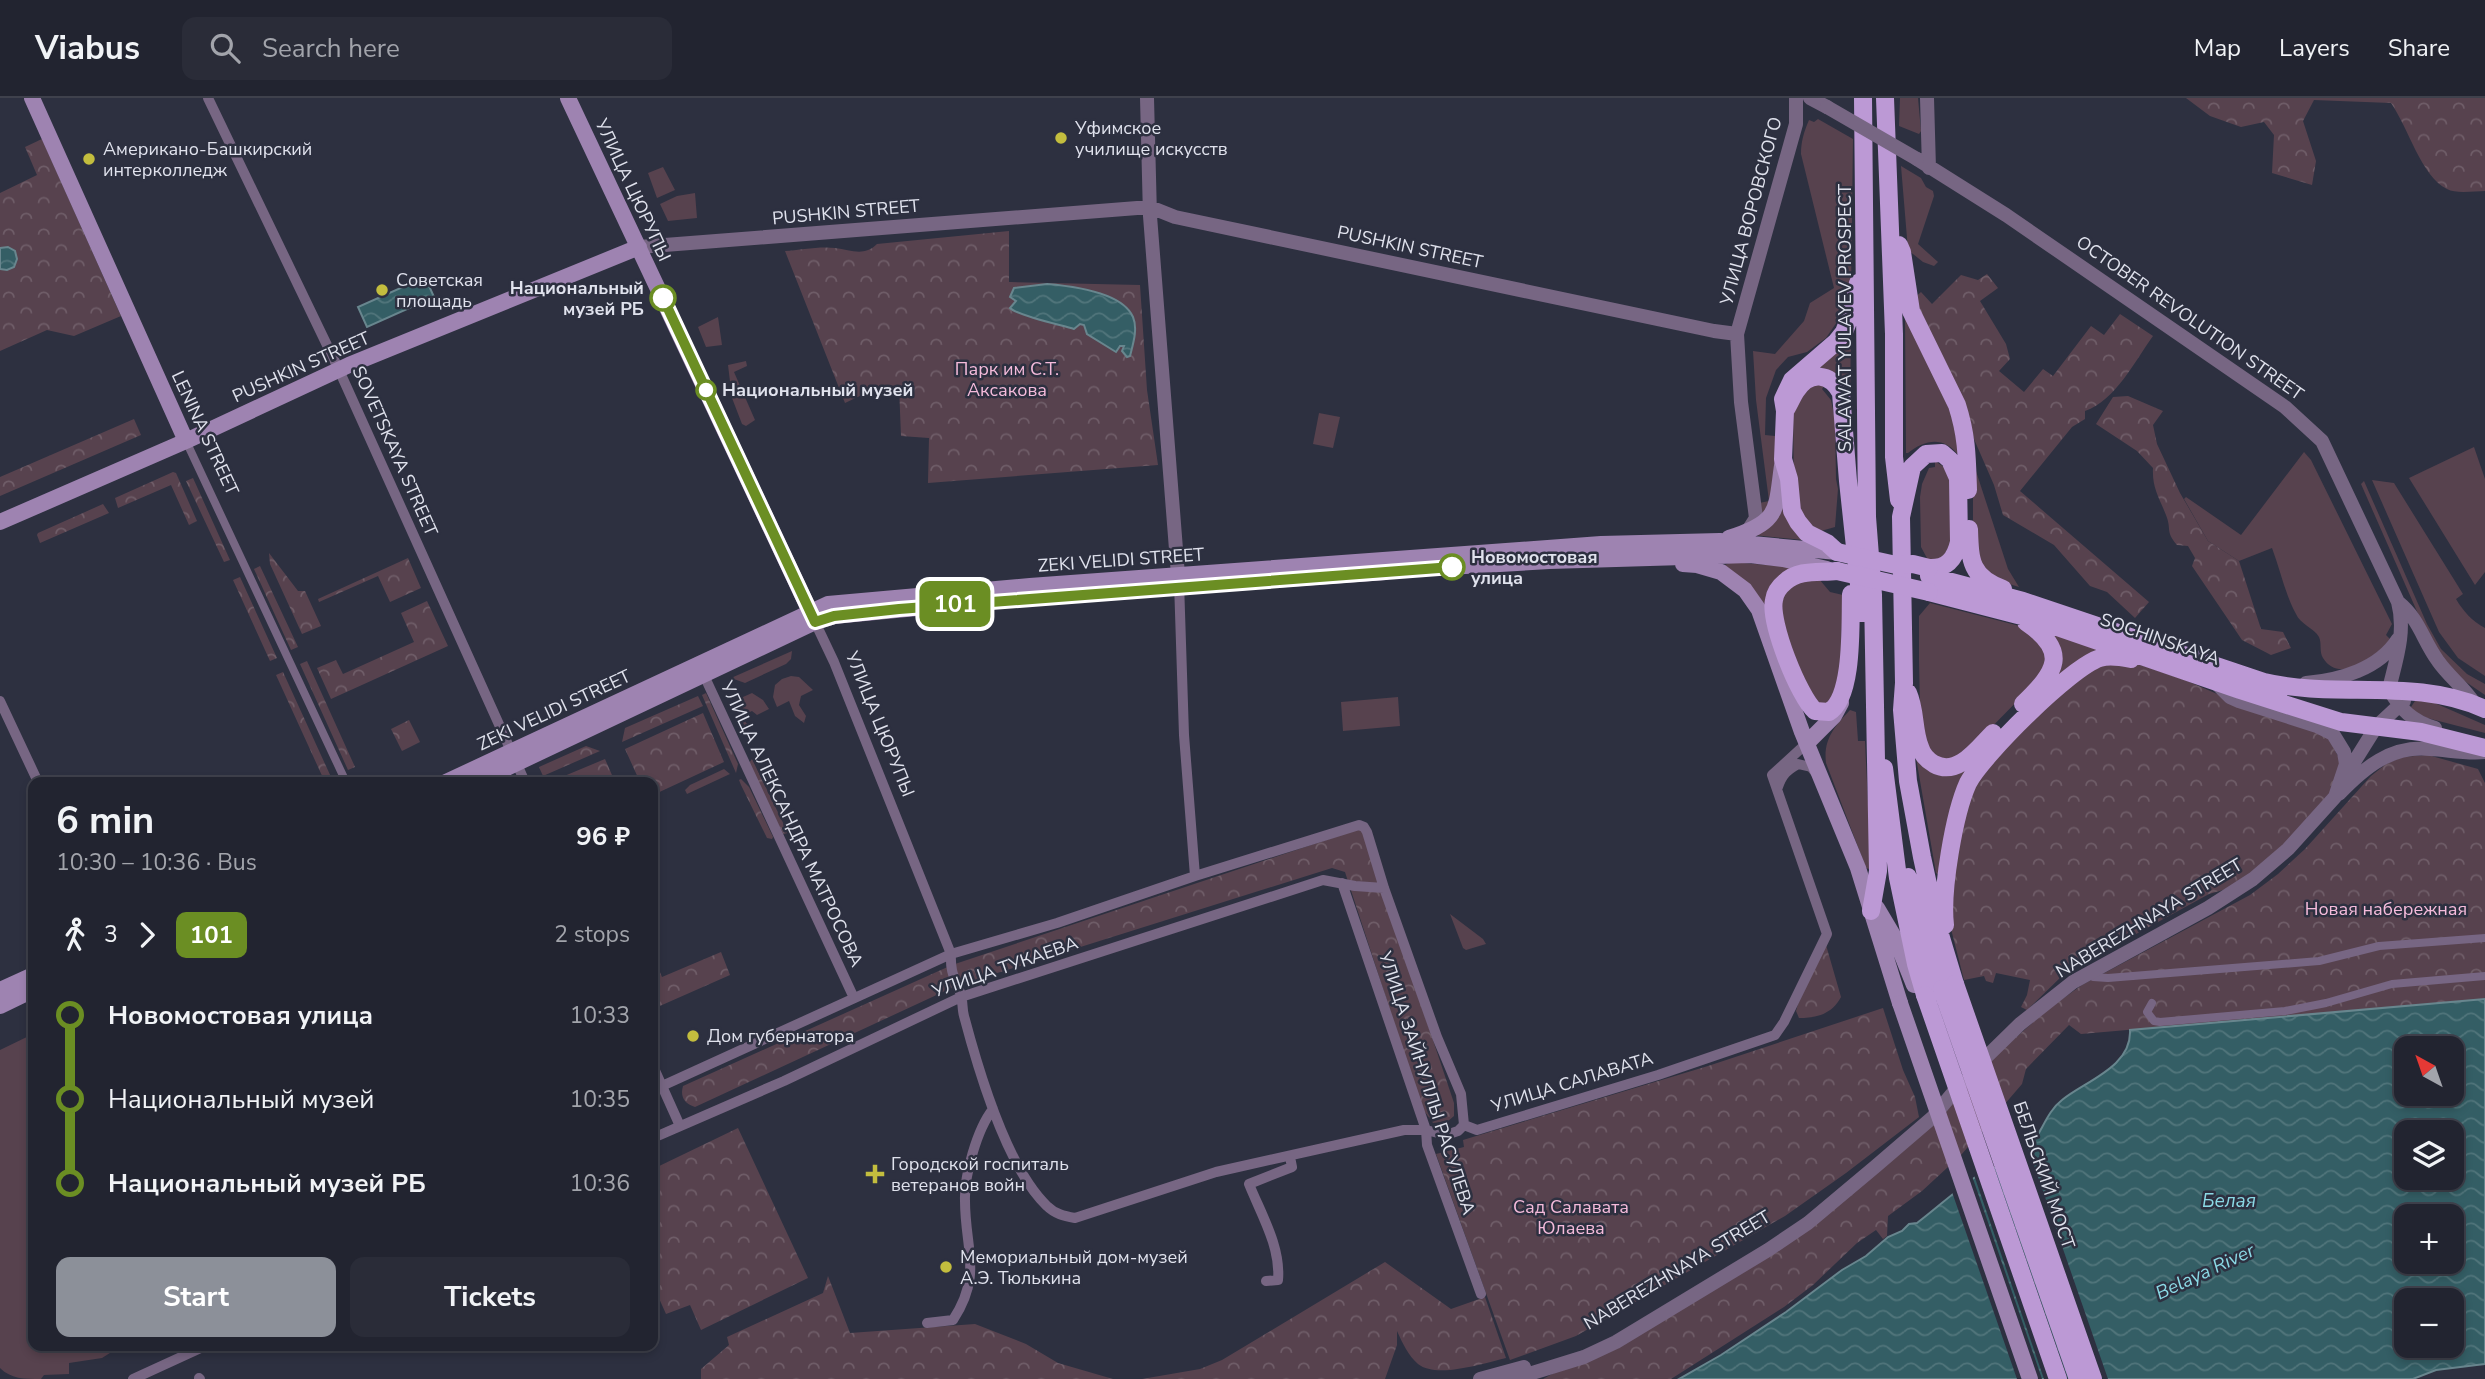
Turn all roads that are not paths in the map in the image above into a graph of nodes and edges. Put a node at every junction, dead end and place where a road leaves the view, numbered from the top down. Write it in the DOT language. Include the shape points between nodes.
graph roads {
  1 [pos="32,98"];
  2 [pos="208,98"];
  3 [pos="568,98"];
  4 [pos="1147,98"];
  5 [pos="1796,98"];
  6 [pos="1810,98"];
  7 [pos="1863,98"];
  8 [pos="1885,98"];
  9 [pos="1927,98"];
  10 [pos="1923,163"];
  11 [pos="1150,207"];
  12 [pos="1891,226"];
  13 [pos="639,247"];
  14 [pos="1865,271"];
  15 [pos="1737,334"];
  16 [pos="339,370"];
  17 [pos="1866,372"];
  18 [pos="1785,411"];
  19 [pos="186,441"];
  20 [pos="1783,459"];
  21 [pos="1901,517"];
  22 [pos="0,522"];
  23 [pos="1853,528"];
  24 [pos="1746,533"];
  25 [pos="1720,541"];
  26 [pos="1825,559"];
  27 [pos="1637,560"];
  28 [pos="1929,579"];
  29 [pos="1179,582"];
  30 [pos="2398,602"];
  31 [pos="2020,608"];
  32 [pos="812,617"];
  33 [pos="701,669"];
  34 [pos="2184,671"];
  35 [pos="2214,681"];
  36 [pos="1904,682"];
  37 [pos="2284,686"];
  38 [pos="2417,694"];
  39 [pos="1842,697"];
  40 [pos="2394,697"];
  41 [pos="0,701"];
  42 [pos="2479,706"];
  43 [pos="1875,715"];
  44 [pos="2410,718"];
  45 [pos="2380,722"];
  46 [pos="1828,723"];
  47 [pos="1808,743"];
  48 [pos="2462,743"];
  49 [pos="2485,750"];
  50 [pos="514,758"];
  51 [pos="1817,765"];
  52 [pos="1886,774"];
  53 [pos="36,777"];
  54 [pos="344,777"];
  55 [pos="460,777"];
  56 [pos="485,777"];
  57 [pos="523,777"];
  58 [pos="1778,787"];
  59 [pos="2338,791"];
  60 [pos="1831,799"];
  61 [pos="1364,827"];
  62 [pos="1195,876"];
  63 [pos="1342,883"];
  64 [pos="1384,888"];
  65 [pos="1872,906"];
  66 [pos="2485,938"];
  67 [pos="951,954"];
  68 [pos="1948,960"];
  69 [pos="2089,973"];
  70 [pos="2485,976"];
  71 [pos="28,977"];
  72 [pos="1949,986"];
  73 [pos="0,990"];
  74 [pos="28,992"];
  75 [pos="1921,996"];
  76 [pos="961,997"];
  77 [pos="854,998"];
  78 [pos="2152,1003"];
  79 [pos="0,1006"];
  80 [pos="658,1078"];
  81 [pos="662,1087"];
  82 [pos="993,1110"];
  83 [pos="1464,1125"];
  84 [pos="680,1126"];
  85 [pos="1426,1130"];
  86 [pos="658,1136"];
  87 [pos="1290,1157"];
  88 [pos="1845,1190"];
  89 [pos="1061,1216"];
  90 [pos="1266,1281"];
  91 [pos="1481,1294"];
  92 [pos="927,1323"];
  93 [pos="194,1351"];
  94 [pos="133,1379"];
  95 [pos="1480,1379"];
  96 [pos="1513,1379"];
  97 [pos="2030,1379"];
  98 [pos="2058,1379"];
  99 [pos="2078,1379"];
  100 [pos="2093,1379"];
  1 -- 19 [label="main road, LENINA STREET"];
  2 -- 16 [label="street, SOVETSKAYA STREET"];
  3 -- 13 [label="main road, УЛИЦА ЦЮРУПЫ"];
  4 -- 11 [label="street"];
  5 -- 15 [label="street, УЛИЦА ВОРОВСКОГО" via="1796,124"];
  6 -- 10 [label="street, OCTOBER REVOLUTION STREET, bridge"];
  7 -- 14 [label="main road, SALAWAT YULAYEV PROSPECT"];
  8 -- 12 [label="main road"];
  9 -- 10 [label="street"];
  10 -- 30 [label="street, OCTOBER REVOLUTION STREET" via="2299,417 2322,441"];
  11 -- 13 [label="street, PUSHKIN STREET"];
  11 -- 15 [label="street, PUSHKIN STREET" via="1175,217"];
  11 -- 29 [label="street"];
  12 -- 21 [label="main road" via="1894,457"];
  12 -- 31 [label="main road" via="1902,252 1915,320 1962,421 1968,450 1972,562 1983,580"];
  13 -- 16 [label="main road, PUSHKIN STREET"];
  13 -- 32 [label="main road, УЛИЦА ЦЮРУПЫ"];
  14 -- 17 [label="main road, SALAWAT YULAYEV PROSPECT"];
  14 -- 18 [label="main road" via="1844,332 1792,380 1783,400"];
  15 -- 24 [label="street, УЛИЦА ВОРОВСКОГО" via="1756,517"];
  16 -- 19 [label="main road, PUSHKIN STREET"];
  16 -- 50 [label="street, SOVETSKAYA STREET"];
  17 -- 23 [label="main road" via="1855,403"];
  17 -- 43 [label="main road, SALAWAT YULAYEV PROSPECT"];
  18 -- 20 [label="main road"];
  18 -- 23 [label="main road" via="1796,391 1819,376 1836,383 1842,393"];
  19 -- 22 [label="main road, PUSHKIN STREET"];
  19 -- 54 [label="street, LENINA STREET"];
  20 -- 24 [label="main road" via="1773,513"];
  20 -- 26 [label="main road" via="1792,512"];
  21 -- 28 [label="main road" via="1912,467 1926,454 1942,453 1958,478 1959,542 1951,561"];
  21 -- 36 [label="main road"];
  23 -- 39 [label="main road"];
  23 -- 43 [label="main road" via="1867,691"];
  24 -- 25 [label="main road"];
  25 -- 26 [label="main road, ZEKI VELIDI STREET"];
  25 -- 29 [label="main road, ZEKI VELIDI STREET" via="1601,544"];
  26 -- 27 [label="main road, ZEKI VELIDI STREET" via="1750,555"];
  26 -- 28 [label="main road, bridge"];
  26 -- 28 [label="main road, SOCHINSKAYA, bridge" via="1896,565"];
  26 -- 39 [label="main road" via="1781,584 1773,600 1774,615 1808,705 1829,712"];
  27 -- 29 [label="main road, ZEKI VELIDI STREET"];
  27 -- 47 [label="main road" via="1709,568 1745,590 1762,619"];
  28 -- 31 [label="main road, SOCHINSKAYA"];
  29 -- 32 [label="main road, ZEKI VELIDI STREET"];
  29 -- 62 [label="street"];
  30 -- 37 [label="street" via="2398,638 2378,660 2346,675"];
  30 -- 40 [label="street" via="2402,617"];
  30 -- 42 [label="street" via="2413,615 2446,673"];
  31 -- 34 [label="main road, SOCHINSKAYA"];
  31 -- 36 [label="main road" via="2051,644 2052,670 2044,684 1958,765 1940,766 1925,757"];
  31 -- 37 [label="main road, SOCHINSKAYA"];
  32 -- 33 [label="main road, ZEKI VELIDI STREET"];
  32 -- 67 [label="street, УЛИЦА ЦЮРУПЫ"];
  33 -- 50 [label="main road, ZEKI VELIDI STREET"];
  33 -- 77 [label="street, УЛИЦА АЛЕКСАНДРА МАТРОСОВА"];
  34 -- 35 [label="main road, SOCHINSKAYA"];
  34 -- 68 [label="main road" via="2121,657 2094,660 2057,688 1989,753 1962,802 1946,876"];
  35 -- 45 [label="main road, SOCHINSKAYA" via="2341,722"];
  35 -- 59 [label="street" via="2230,697 2333,734 2346,764"];
  36 -- 68 [label="main road" via="1903,737 1912,805"];
  37 -- 40 [label="main road, SOCHINSKAYA"];
  38 -- 40 [label="main road, SOCHINSKAYA"];
  38 -- 42 [label="main road, SOCHINSKAYA"];
  38 -- 44 [label="street" via="2406,708"];
  39 -- 46 [label="main road"];
  40 -- 44 [label="street"];
  40 -- 45 [label="street"];
  41 -- 53 [label="street"];
  43 -- 52 [label="main road"];
  43 -- 65 [label="main road" via="1878,870"];
  44 -- 48 [label="street" via="2454,735"];
  45 -- 48 [label="main road, SOCHINSKAYA"];
  45 -- 59 [label="street"];
  46 -- 47 [label="main road"];
  46 -- 51 [label="main road"];
  47 -- 51 [label="main road"];
  47 -- 58 [label="street, УЛИЦА САЛАВАТА" via="1772,775"];
  48 -- 49 [label="main road, SOCHINSKAYA"];
  49 -- 59 [label="street" via="2413,748 2391,754"];
  50 -- 55 [label="main road, ZEKI VELIDI STREET"];
  50 -- 56 [label="main road, ZEKI VELIDI STREET"];
  50 -- 57 [label="street, SOVETSKAYA STREET"];
  51 -- 60 [label="main road"];
  52 -- 72 [label="main road" via="1908,875"];
  52 -- 75 [label="main road" via="1898,878"];
  58 -- 60 [label="street" via="1788,769 1805,764"];
  58 -- 83 [label="street, УЛИЦА САЛАВАТА" via="1827,934 1775,1035 1477,1130"];
  59 -- 69 [label="street, NABEREZHNAYA STREET" via="2288,849 2253,879"];
  60 -- 65 [label="main road"];
  61 -- 62 [label="street, УЛИЦА ТУКАЕВА" via="1351,827"];
  61 -- 64 [label="street, УЛИЦА ЗАЙНУЛЛЫ РАСУЛЕВА"];
  62 -- 67 [label="street, УЛИЦА ТУКАЕВА"];
  63 -- 64 [label="street, УЛИЦА ТУКАЕВА"];
  63 -- 76 [label="street, УЛИЦА ТУКАЕВА" via="1323,880"];
  63 -- 85 [label="street, УЛИЦА ЗАЙНУЛЛЫ РАСУЛЕВА"];
  64 -- 83 [label="street, УЛИЦА ЗАЙНУЛЛЫ РАСУЛЕВА" via="1461,1094"];
  65 -- 75 [label="main road" via="1896,940"];
  65 -- 97 [label="main road, bridge" via="1900,1003"];
  66 -- 69 [label="street" via="2379,946 2319,961 2101,979"];
  67 -- 76 [label="street, УЛИЦА ЦЮРУПЫ" via="950,970"];
  67 -- 77 [label="street, УЛИЦА ТУКАЕВА"];
  68 -- 72 [label="main road"];
  69 -- 88 [label="street, NABEREZHNAYA STREET" via="2020,1024 1933,1117"];
  70 -- 78 [label="street" via="2392,984 2285,1011 2160,1023 2147,1012"];
  71 -- 73 [label="main road"];
  72 -- 99 [label="main road, БЕЛЬСКИЙ МОСТ, bridge"];
  72 -- 100 [label="main road, БЕЛЬСКИЙ МОСТ, bridge"];
  74 -- 79 [label="main road"];
  75 -- 98 [label="main road, bridge"];
  76 -- 82 [label="street, УЛИЦА ЦЮРУПЫ"];
  76 -- 84 [label="street, УЛИЦА ТУКАЕВА"];
  77 -- 81 [label="street, УЛИЦА ТУКАЕВА"];
  80 -- 81 [label="street"];
  81 -- 84 [label="street"];
  82 -- 89 [label="street, УЛИЦА ЦЮРУПЫ" via="1035,1191"];
  82 -- 92 [label="street" via="983,1126 965,1190 970,1284 953,1320"];
  83 -- 85 [label="street, УЛИЦА САЛАВАТА" via="1446,1135"];
  84 -- 86 [label="street, УЛИЦА ТУКАЕВА"];
  85 -- 87 [label="street, УЛИЦА САЛАВАТА" via="1392,1132"];
  85 -- 91 [label="street, УЛИЦА ЗАЙНУЛЛЫ РАСУЛЕВА" via="1427,1145"];
  87 -- 89 [label="street, УЛИЦА САЛАВАТА" via="1216,1172 1087,1215"];
  87 -- 90 [label="street" via="1292,1167 1249,1184 1279,1270 1278,1280"];
  88 -- 95 [label="street, NABEREZHNAYA STREET" via="1612,1334 1559,1357"];
  88 -- 96 [label="street, NABEREZHNAYA STREET" via="1768,1250 1616,1342"];
  93 -- 94 [label="street"];
}
